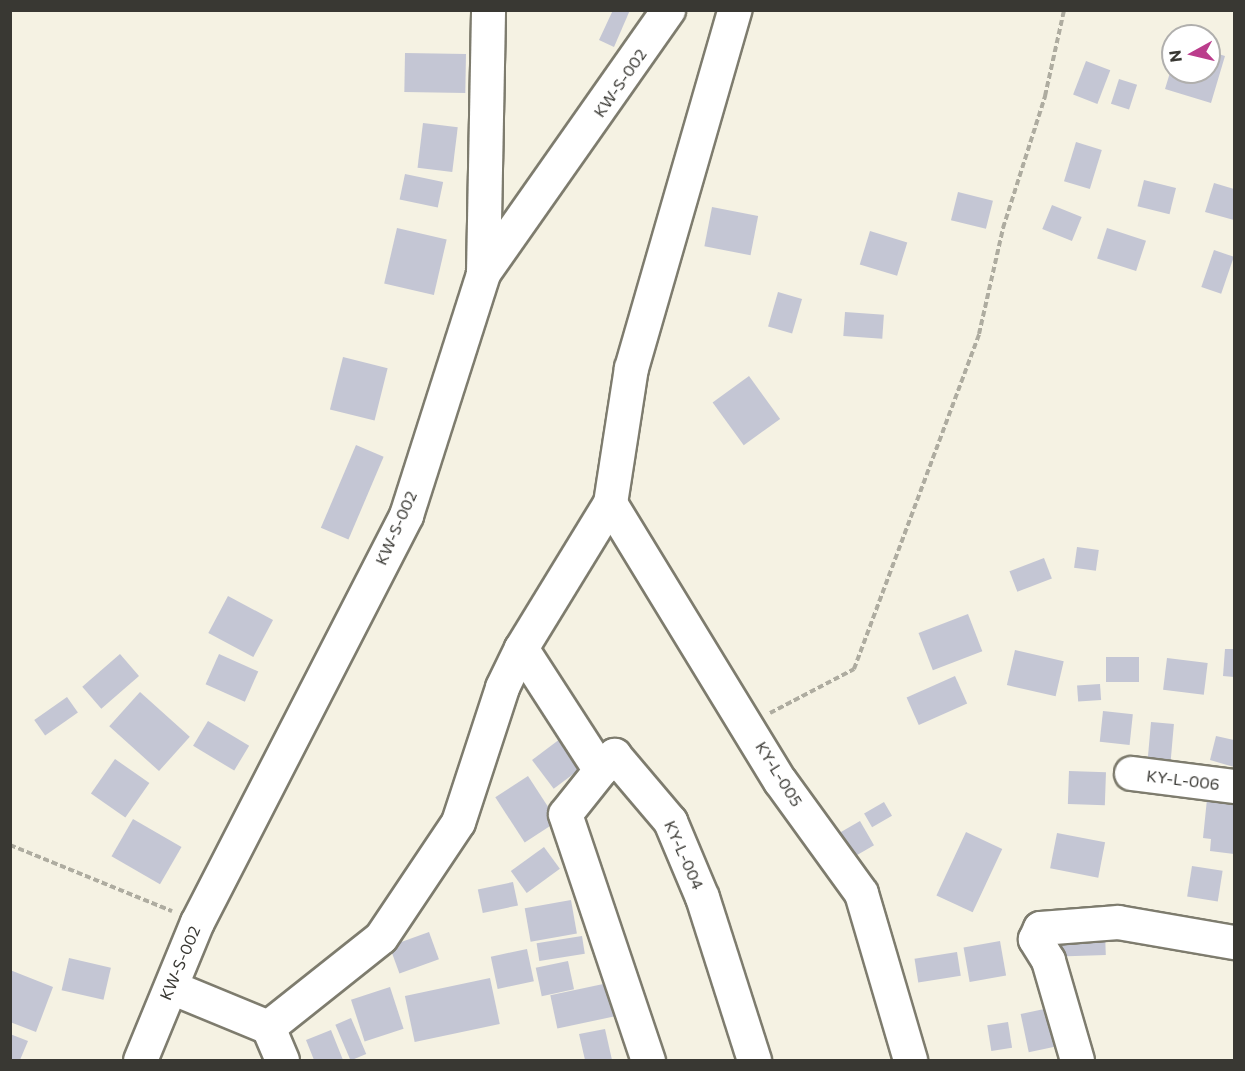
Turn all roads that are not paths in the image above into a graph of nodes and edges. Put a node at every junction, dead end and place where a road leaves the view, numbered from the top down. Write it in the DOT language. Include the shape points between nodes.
graph roads {
  1 [pos="488,10"];
  2 [pos="668,10"];
  3 [pos="734,10"];
  4 [pos="483,273"];
  5 [pos="610,503"];
  6 [pos="521,648"];
  7 [pos="600,770"];
  8 [pos="1131,774"];
  9 [pos="1234,786"];
  10 [pos="1234,942"];
  11 [pos="171,987"];
  12 [pos="268,1027"];
  13 [pos="140,1060"];
  14 [pos="282,1060"];
  15 [pos="648,1060"];
  16 [pos="754,1060"];
  17 [pos="910,1060"];
  18 [pos="1077,1060"];
  1 -- 4 [label="street"];
  2 -- 4 [label="street, KW-S-002"];
  3 -- 5 [label="street" via="631,368"];
  4 -- 11 [label="street, KW-S-002" via="406,514 197,922"];
  5 -- 6 [label="street"];
  5 -- 17 [label="street, KY-L-005" via="780,781 861,893"];
  6 -- 7 [label="street"];
  6 -- 12 [label="street" via="502,687 458,822 381,937"];
  7 -- 15 [label="street" via="565,814"];
  7 -- 16 [label="street, KY-L-004" via="614,755 670,821 702,897"];
  8 -- 9 [label="street, KY-L-006"];
  10 -- 18 [label="street" via="1118,922 1040,928 1035,939 1048,960"];
  11 -- 12 [label="street"];
  11 -- 13 [label="street, KW-S-002"];
  12 -- 14 [label="street"];
}
